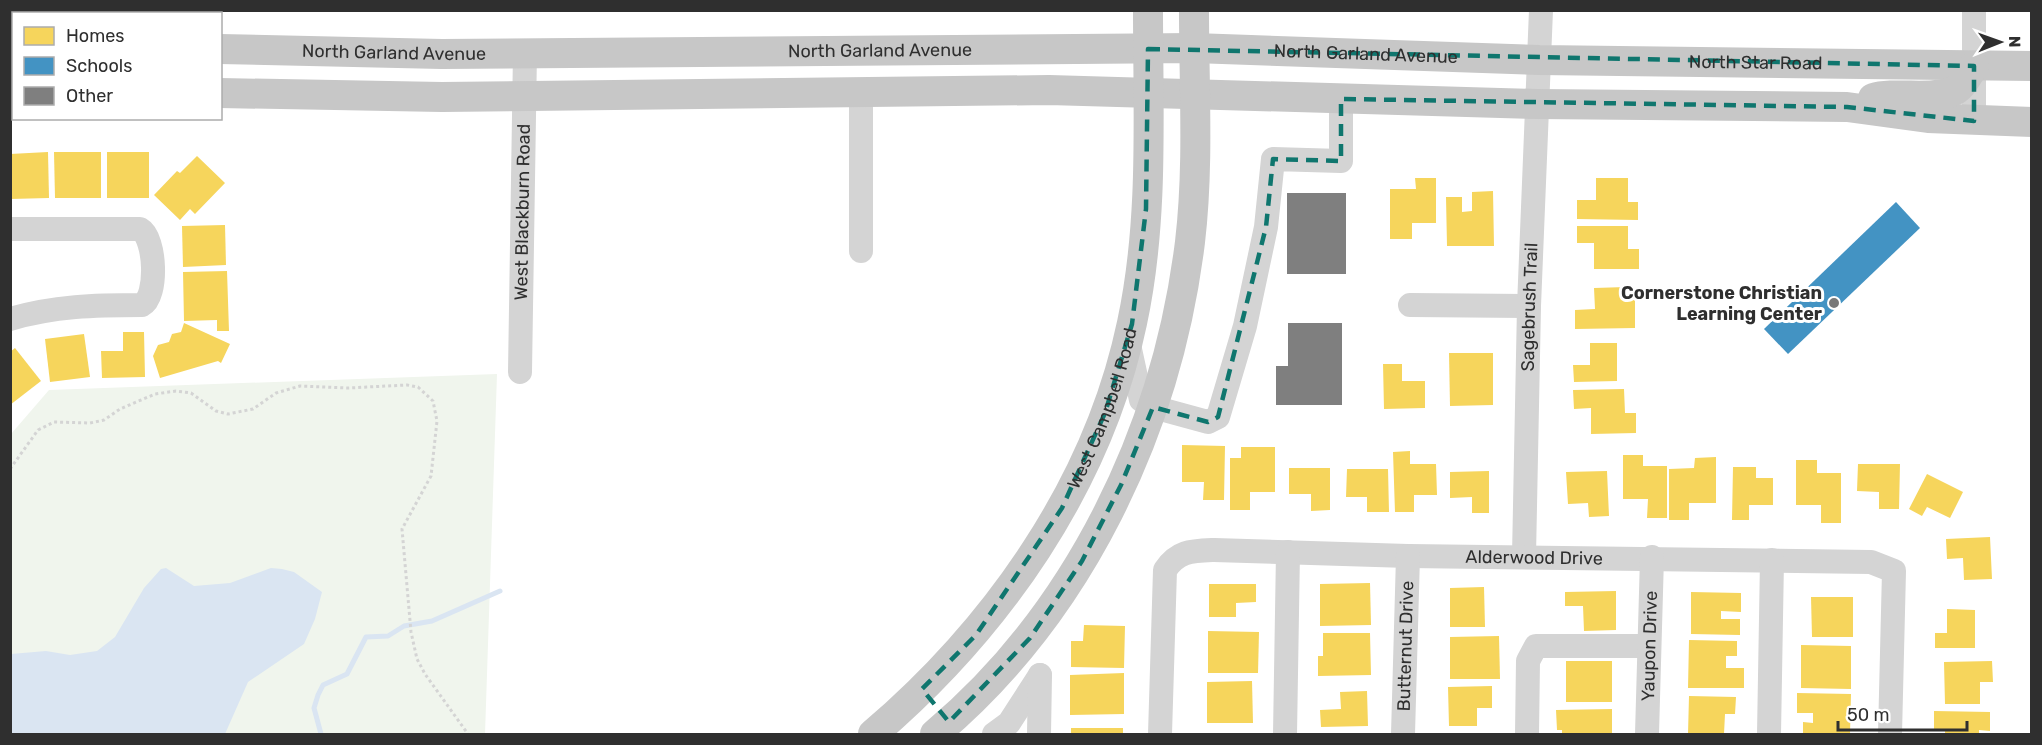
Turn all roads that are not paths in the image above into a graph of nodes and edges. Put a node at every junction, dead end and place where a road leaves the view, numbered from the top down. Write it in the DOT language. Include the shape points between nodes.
graph roads {
  1 [pos="1148,10"];
  2 [pos="1194,10"];
  3 [pos="1541,10"];
  4 [pos="1974,10"];
  5 [pos="1148,48"];
  6 [pos="1194,48"];
  7 [pos="222,49"];
  8 [pos="525,52"];
  9 [pos="1539,60"];
  10 [pos="1974,66"];
  11 [pos="2031,66"];
  12 [pos="861,92"];
  13 [pos="222,93"];
  14 [pos="1149,93"];
  15 [pos="1193,94"];
  16 [pos="524,95"];
  17 [pos="1341,99"];
  18 [pos="1537,104"];
  19 [pos="1847,107"];
  20 [pos="1974,121"];
  21 [pos="2031,122"];
  22 [pos="10,229"];
  23 [pos="861,250"];
  24 [pos="1410,305"];
  25 [pos="1529,306"];
  26 [pos="10,319"];
  27 [pos="1128,339"];
  28 [pos="520,372"];
  29 [pos="1154,407"];
  30 [pos="1288,552"];
  31 [pos="1408,556"];
  32 [pos="1524,556"];
  33 [pos="1652,557"];
  34 [pos="1772,560"];
  35 [pos="1649,646"];
  36 [pos="922,689"];
  37 [pos="942,728"];
  38 [pos="873,735"];
  39 [pos="994,735"];
  40 [pos="1040,735"];
  41 [pos="1160,735"];
  42 [pos="1285,735"];
  43 [pos="1403,735"];
  44 [pos="1527,735"];
  45 [pos="1647,735"];
  46 [pos="1769,735"];
  47 [pos="1890,735"];
  1 -- 5 [label="main road, West Campbell Road"];
  2 -- 6 [label="main road"];
  3 -- 9 [label="street, Sagebrush Trail"];
  4 -- 10 [label="street"];
  5 -- 6 [label="main road, North Garland Avenue"];
  5 -- 8 [label="main road, North Garland Avenue"];
  5 -- 14 [label="main road, West Campbell Road"];
  6 -- 9 [label="main road, North Garland Avenue"];
  6 -- 15 [label="main road"];
  7 -- 8 [label="main road, North Garland Avenue"];
  8 -- 16 [label="street, West Blackburn Road"];
  9 -- 10 [label="main road, North Star Road"];
  9 -- 18 [label="street, Sagebrush Trail"];
  10 -- 11 [label="main road, North Star Road"];
  10 -- 19 [label="main road" via="1958,88 1948,94 1878,97"];
  10 -- 20 [label="street"];
  12 -- 14 [label="main road"];
  12 -- 16 [label="main road"];
  12 -- 23 [label="street"];
  13 -- 16 [label="main road"];
  14 -- 15 [label="main road"];
  14 -- 27 [label="main road, West Campbell Road" via="1146,219"];
  15 -- 17 [label="main road"];
  15 -- 29 [label="main road" via="1190,244"];
  16 -- 28 [label="street, West Blackburn Road"];
  17 -- 18 [label="main road"];
  17 -- 29 [label="street" via="1341,161 1273,159 1266,227 1245,326 1218,417 1208,422"];
  18 -- 19 [label="main road"];
  18 -- 25 [label="street, Sagebrush Trail"];
  19 -- 20 [label="main road"];
  20 -- 21 [label="main road"];
  22 -- 26 [label="street" via="140,229 152,243 152,292 142,305 75,306"];
  24 -- 25 [label="street"];
  25 -- 32 [label="street, Sagebrush Trail"];
  27 -- 29 [label="street" via="1136,389 1141,400"];
  27 -- 36 [label="main road, West Campbell Road" via="1105,413 1062,508 1039,548 976,635"];
  29 -- 37 [label="main road" via="1121,485 1082,561 1030,638 972,703"];
  30 -- 31 [label="street, Alderwood Drive"];
  30 -- 41 [label="street, Alderwood Drive" via="1214,550 1174,557 1165,570 1163,589"];
  30 -- 42 [label="street"];
  31 -- 32 [label="street, Alderwood Drive"];
  31 -- 43 [label="street, Butternut Drive"];
  32 -- 33 [label="street, Alderwood Drive"];
  33 -- 34 [label="street, Alderwood Drive"];
  33 -- 35 [label="street, Yaupon Drive"];
  34 -- 46 [label="street"];
  34 -- 47 [label="street, Alderwood Drive" via="1871,562 1894,571"];
  35 -- 44 [label="street" via="1536,646 1528,661"];
  35 -- 45 [label="street, Yaupon Drive"];
  36 -- 37 [label="main road"];
  36 -- 38 [label="main road, West Campbell Road"];
  39 -- 40 [label="street" via="1009,723 1040,675"];
}
